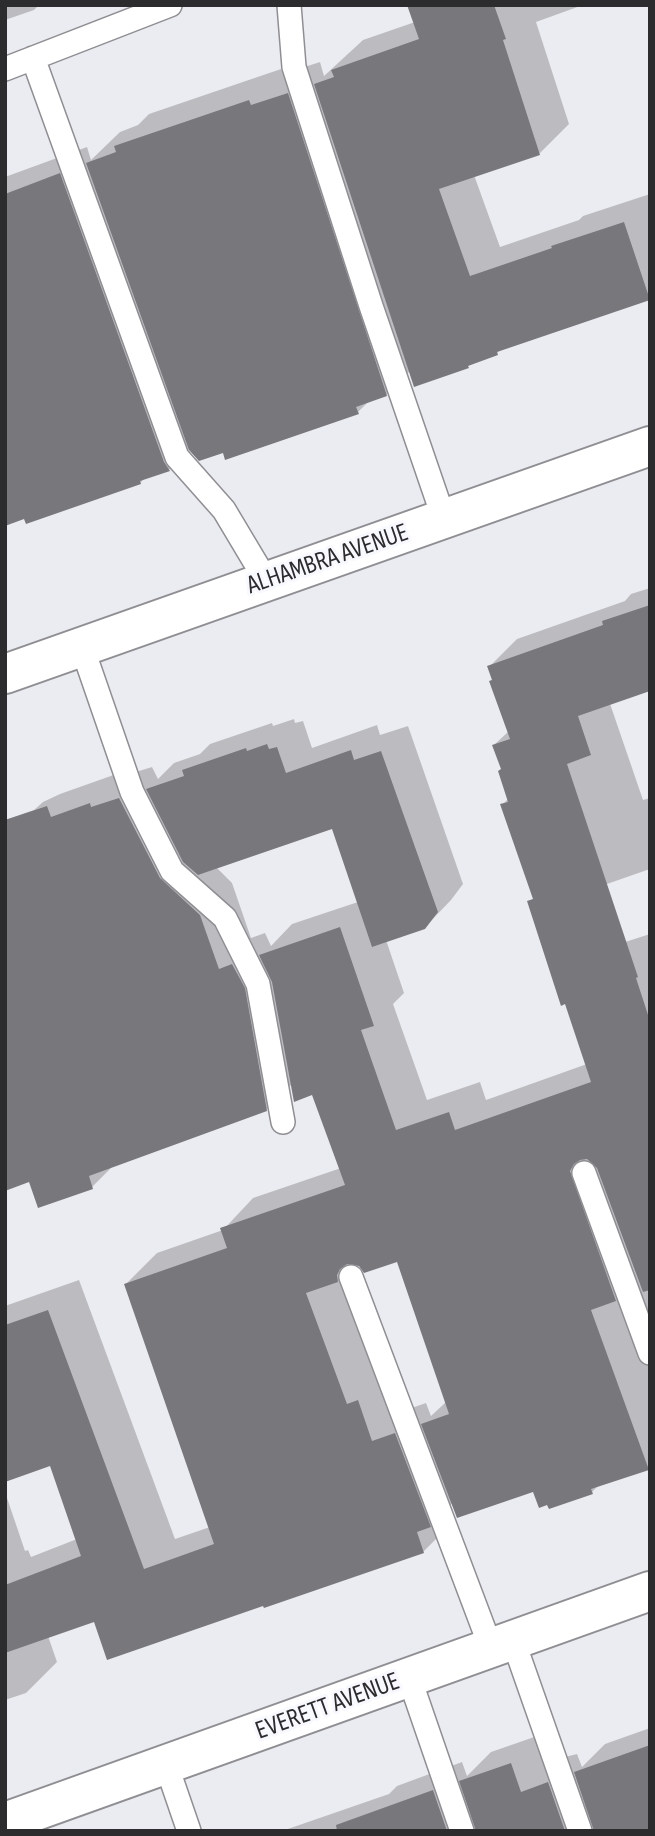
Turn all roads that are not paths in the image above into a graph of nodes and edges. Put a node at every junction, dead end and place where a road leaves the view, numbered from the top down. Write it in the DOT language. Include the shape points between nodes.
graph roads {
  1 [pos="170,5"];
  2 [pos="289,5"];
  3 [pos="33,58"];
  4 [pos="5,69"];
  5 [pos="650,446"];
  6 [pos="444,519"];
  7 [pos="267,582"];
  8 [pos="82,647"];
  9 [pos="5,674"];
  10 [pos="283,1122"];
  11 [pos="584,1173"];
  12 [pos="351,1277"];
  13 [pos="650,1353"];
  14 [pos="650,1591"];
  15 [pos="502,1644"];
  16 [pos="409,1677"];
  17 [pos="166,1764"];
  18 [pos="5,1822"];
  19 [pos="189,1831"];
  20 [pos="462,1831"];
  21 [pos="580,1831"];
  1 -- 3 [label="lane"];
  2 -- 6 [label="lane" via="294,67"];
  3 -- 4 [label="lane"];
  3 -- 7 [label="lane" via="177,457 225,510"];
  5 -- 6 [label="street, ALHAMBRA AVENUE"];
  6 -- 7 [label="street, ALHAMBRA AVENUE"];
  7 -- 8 [label="street, ALHAMBRA AVENUE"];
  8 -- 9 [label="street, ALHAMBRA AVENUE"];
  8 -- 10 [label="lane" via="132,792 172,871 225,918 258,984"];
  11 -- 13 [label="lane"];
  12 -- 15 [label="lane"];
  14 -- 15 [label="street, EVERETT AVENUE"];
  15 -- 16 [label="street, EVERETT AVENUE"];
  15 -- 21 [label="lane"];
  16 -- 17 [label="street, EVERETT AVENUE"];
  16 -- 20 [label="lane"];
  17 -- 18 [label="street, EVERETT AVENUE"];
  17 -- 19 [label="lane"];
}
